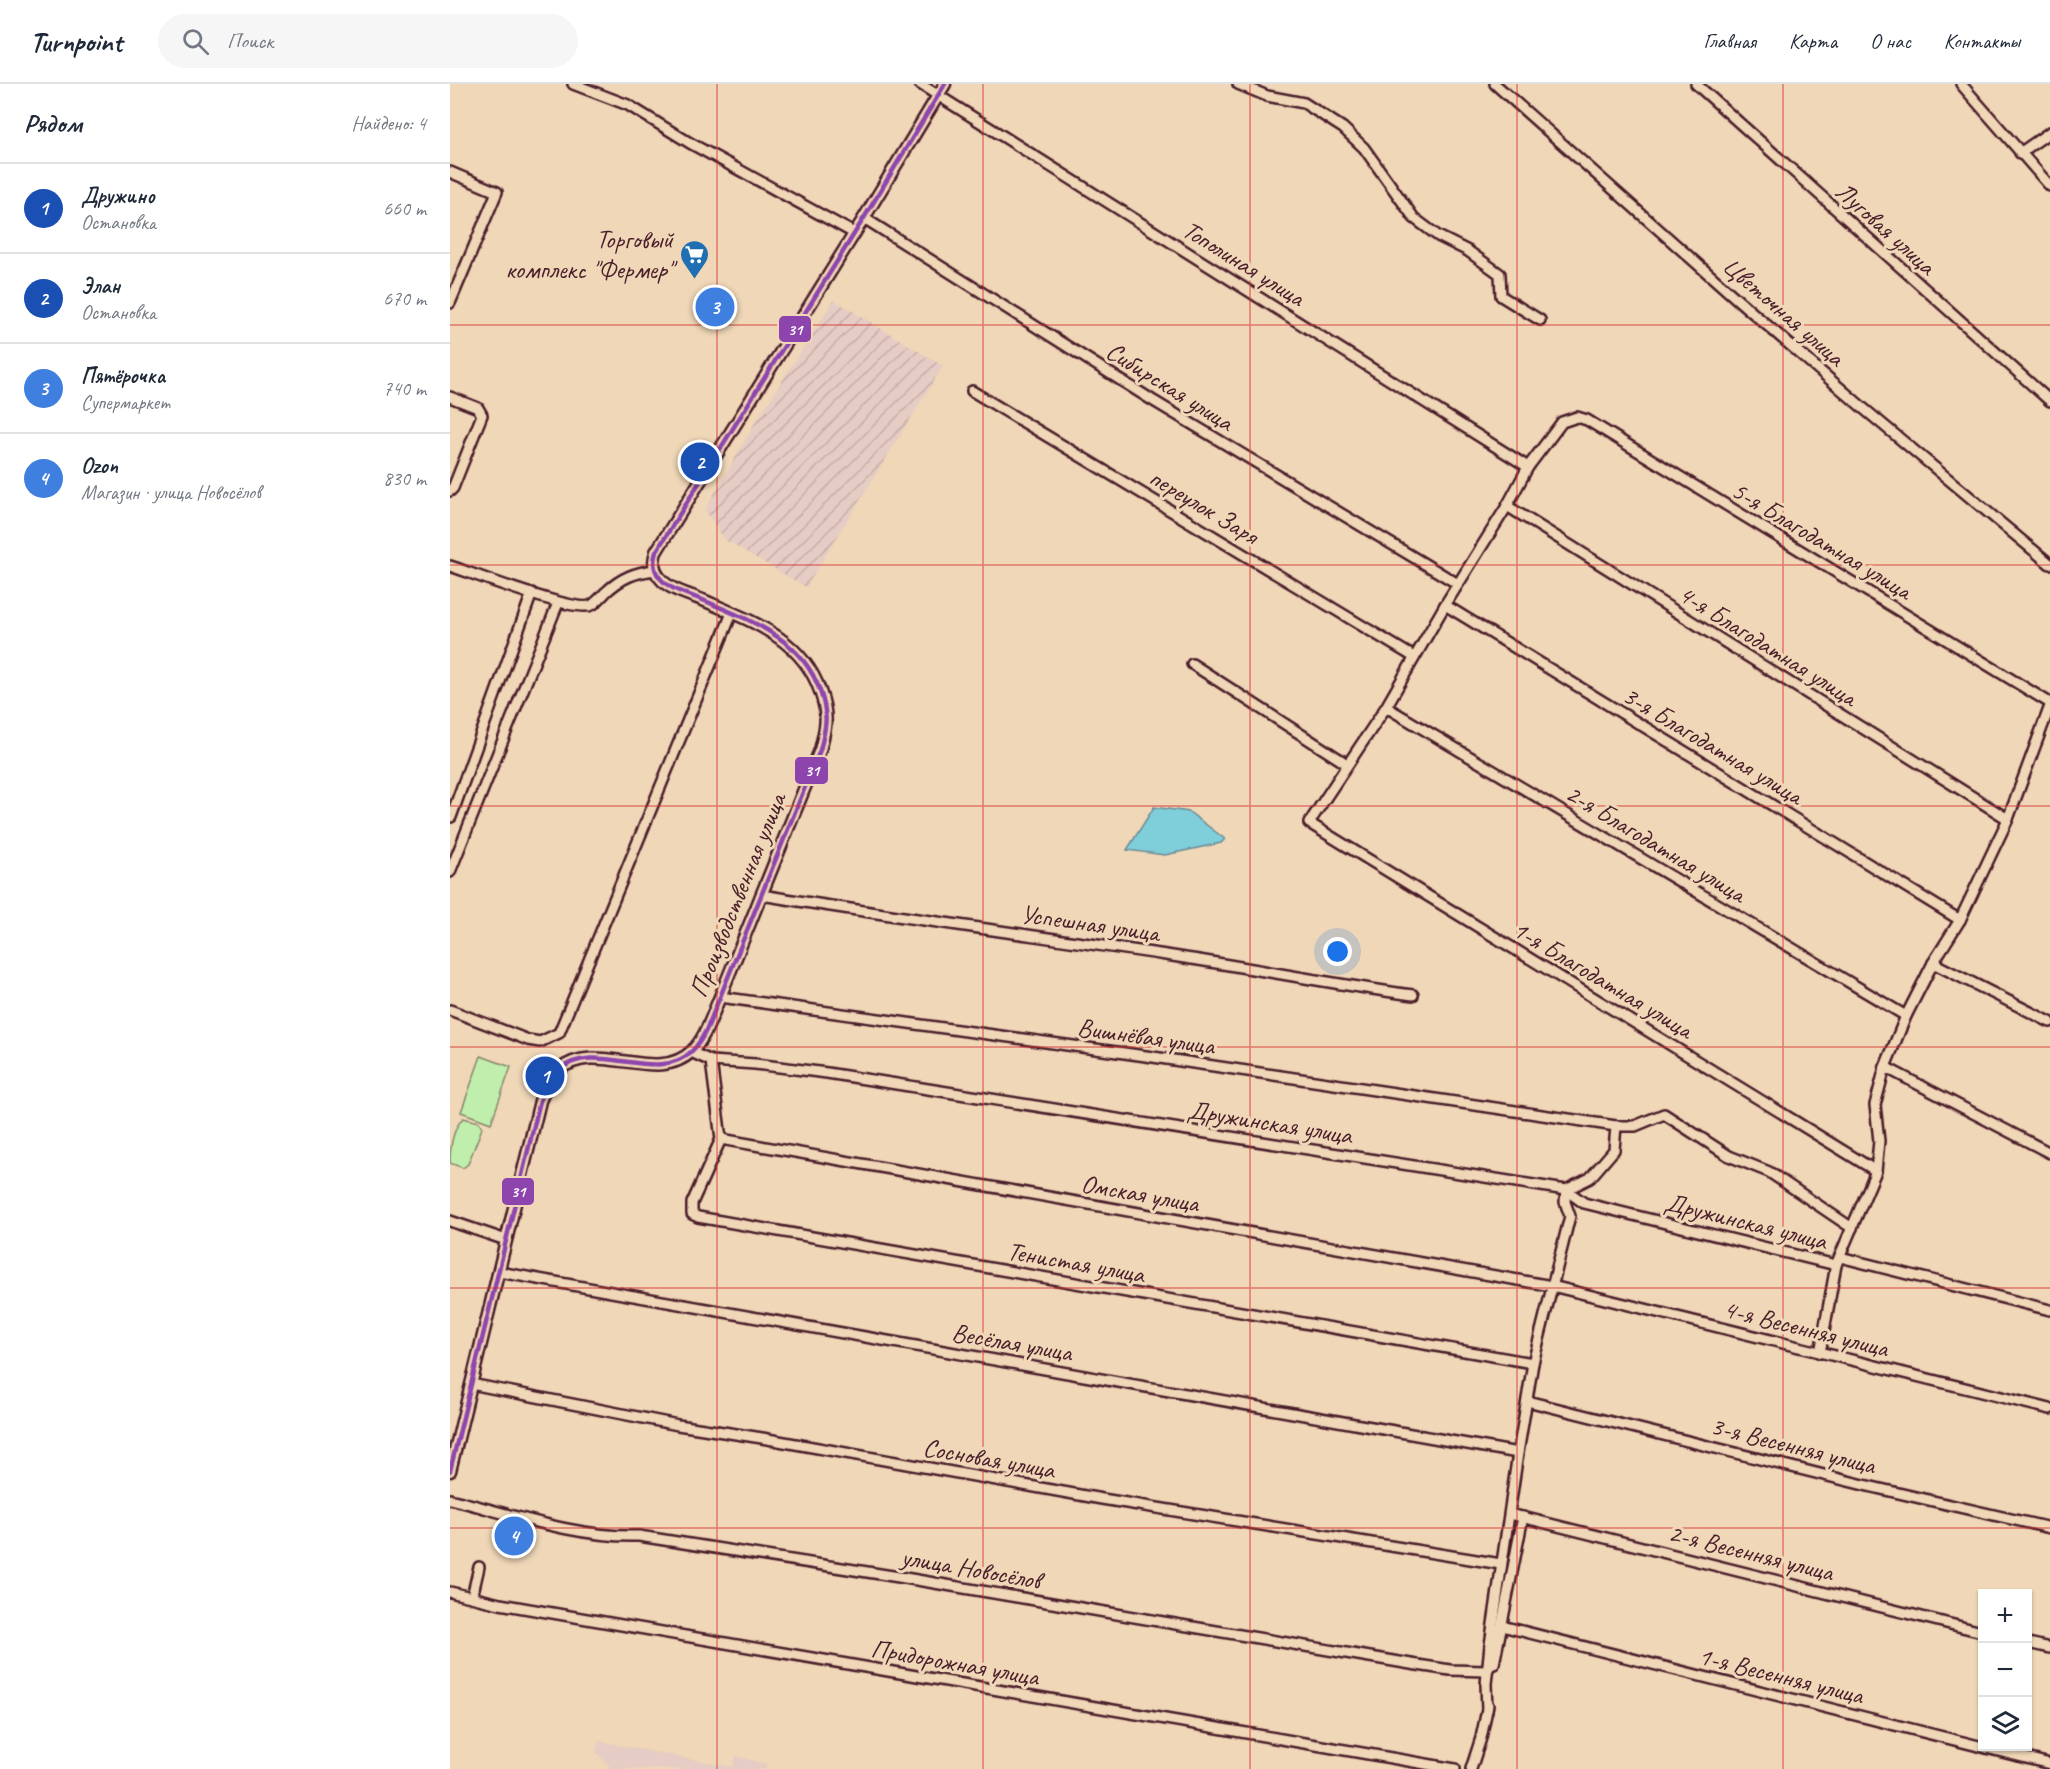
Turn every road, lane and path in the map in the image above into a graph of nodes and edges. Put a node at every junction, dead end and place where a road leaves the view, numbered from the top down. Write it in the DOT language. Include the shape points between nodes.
graph roads {
  1 [pos="573,84"];
  2 [pos="920,84"];
  3 [pos="945,84"];
  4 [pos="1238,84"];
  5 [pos="1495,84"];
  6 [pos="1696,84"];
  7 [pos="1961,84"];
  8 [pos="939,95"];
  9 [pos="2050,132"];
  10 [pos="2020,153"];
  11 [pos="450,172"];
  12 [pos="2050,186"];
  13 [pos="864,218"];
  14 [pos="854,233"];
  15 [pos="450,303"];
  16 [pos="1540,320"];
  17 [pos="972,391"];
  18 [pos="450,397"];
  19 [pos="2050,401"];
  20 [pos="1528,467"];
  21 [pos="450,491"];
  22 [pos="1507,506"];
  23 [pos="2050,564"];
  24 [pos="450,566"];
  25 [pos="656,570"];
  26 [pos="1458,584"];
  27 [pos="532,593"];
  28 [pos="558,603"];
  29 [pos="1445,605"];
  30 [pos="732,613"];
  31 [pos="1414,657"];
  32 [pos="1192,664"];
  33 [pos="2050,705"];
  34 [pos="1386,706"];
  35 [pos="1347,764"];
  36 [pos="451,818"];
  37 [pos="2007,819"];
  38 [pos="450,872"];
  39 [pos="761,895"];
  40 [pos="1960,920"];
  41 [pos="1933,963"];
  42 [pos="1413,995"];
  43 [pos="720,997"];
  44 [pos="450,1010"];
  45 [pos="1906,1016"];
  46 [pos="2050,1022"];
  47 [pos="691,1052"];
  48 [pos="711,1061"];
  49 [pos="1885,1067"];
  50 [pos="1616,1126"];
  51 [pos="721,1140"];
  52 [pos="2050,1153"];
  53 [pos="1876,1171"];
  54 [pos="1566,1190"];
  55 [pos="450,1221"];
  56 [pos="1852,1228"];
  57 [pos="506,1240"];
  58 [pos="1838,1261"];
  59 [pos="499,1272"];
  60 [pos="1552,1286"];
  61 [pos="2050,1310"];
  62 [pos="1820,1353"];
  63 [pos="1533,1363"];
  64 [pos="471,1384"];
  65 [pos="1527,1401"];
  66 [pos="2050,1409"];
  67 [pos="1518,1453"];
  68 [pos="450,1471"];
  69 [pos="450,1499"];
  70 [pos="1510,1514"];
  71 [pos="1523,1516"];
  72 [pos="2050,1527"];
  73 [pos="1502,1564"];
  74 [pos="479,1567"];
  75 [pos="450,1592"];
  76 [pos="472,1597"];
  77 [pos="1502,1626"];
  78 [pos="1978,1631"];
  79 [pos="2032,1644"];
  80 [pos="2050,1648"];
  81 [pos="1494,1658"];
  82 [pos="1487,1671"];
  83 [pos="1487,1710"];
  84 [pos="2050,1764"];
  85 [pos="1455,1769"];
  86 [pos="1472,1769"];
  1 -- 14 [label="street" via="628,105"];
  2 -- 8 [label="street, Тополиная улица"];
  3 -- 8 [label="street"];
  4 -- 16 [label="street" via="1267,96 1304,103 1343,128 1364,148 1414,218 1500,274 1501,296"];
  5 -- 23 [label="street, Цветочная улица" via="1801,355"];
  6 -- 19 [label="street, Луговая улица"];
  7 -- 10 [label="street"];
  8 -- 13 [label="street"];
  8 -- 20 [label="street, Тополиная улица"];
  9 -- 10 [label="street"];
  10 -- 12 [label="street"];
  11 -- 15 [label="street" via="497,192"];
  13 -- 14 [label="street"];
  13 -- 26 [label="street, Сибирская улица" via="1152,400"];
  14 -- 25 [label="street" via="656,552"];
  17 -- 31 [label="street, переулок Заря"];
  18 -- 21 [label="street" via="478,408 482,415"];
  20 -- 22 [label="street"];
  20 -- 33 [label="street, 5-я Благодатная улица" via="1562,422 1577,417 1587,420"];
  22 -- 26 [label="street"];
  22 -- 37 [label="street, 4-я Благодатная улица"];
  24 -- 27 [label="street"];
  25 -- 28 [label="street" via="627,576 584,608"];
  25 -- 30 [label="street, Производственная улица" via="670,586"];
  26 -- 29 [label="street"];
  27 -- 28 [label="street"];
  27 -- 36 [label="street"];
  28 -- 38 [label="street"];
  29 -- 31 [label="street"];
  29 -- 40 [label="street, 3-я Благодатная улица"];
  30 -- 39 [label="street, Производственная улица" via="777,636 798,652 815,677 824,703 826,726 820,750"];
  30 -- 44 [label="street" via="555,1036 540,1042 528,1040"];
  31 -- 34 [label="street"];
  32 -- 35 [label="street"];
  33 -- 37 [label="street"];
  34 -- 35 [label="street"];
  34 -- 45 [label="street, 2-я Благодатная улица"];
  35 -- 53 [label="street, 1-я Благодатная улица" via="1309,823"];
  37 -- 40 [label="street"];
  39 -- 42 [label="street, Успешная улица"];
  39 -- 43 [label="street, Производственная улица"];
  40 -- 41 [label="street"];
  41 -- 45 [label="street"];
  41 -- 46 [label="street"];
  43 -- 47 [label="street, Производственная улица" via="704,1034"];
  43 -- 50 [label="street, Вишнёвая улица"];
  45 -- 49 [label="street"];
  47 -- 48 [label="street, Дружинская улица"];
  47 -- 57 [label="street" via="674,1062 586,1059 558,1070 540,1101"];
  48 -- 51 [label="street"];
  48 -- 54 [label="street, Дружинская улица" via="827,1073"];
  49 -- 52 [label="street"];
  49 -- 53 [label="street" via="1875,1105 1879,1141"];
  50 -- 54 [label="street" via="1614,1150 1590,1178"];
  50 -- 56 [label="street, Вишнёвая улица" via="1635,1126 1664,1114 1729,1156 1769,1173"];
  51 -- 60 [label="street, Омская улица"];
  51 -- 63 [label="street, Тенистая улица" via="692,1203 692,1214 699,1217"];
  53 -- 56 [label="street"];
  54 -- 58 [label="street, Дружинская улица" via="1584,1203"];
  54 -- 60 [label="street" via="1570,1216"];
  55 -- 57 [label="street"];
  56 -- 58 [label="street"];
  57 -- 59 [label="street"];
  58 -- 61 [label="street, Дружинская улица"];
  58 -- 62 [label="street"];
  59 -- 64 [label="street"];
  59 -- 67 [label="street, Весёлая улица"];
  60 -- 62 [label="street, 4-я Весенняя улица"];
  60 -- 63 [label="street"];
  62 -- 66 [label="street, 4-я Весенняя улица"];
  63 -- 65 [label="street"];
  64 -- 68 [label="street"];
  64 -- 73 [label="street, Сосновая улица" via="678,1425"];
  65 -- 67 [label="street"];
  65 -- 72 [label="street, 3-я Весенняя улица"];
  67 -- 70 [label="street"];
  69 -- 82 [label="street, улица Новосёлов" via="489,1514 610,1536 651,1538 922,1581 1411,1664"];
  70 -- 71 [label="street, 2-я Весенняя улица"];
  70 -- 73 [label="street"];
  71 -- 77 [label="street"];
  71 -- 78 [label="street, 2-я Весенняя улица"];
  73 -- 82 [label="street"];
  74 -- 76 [label="street"];
  75 -- 76 [label="street, Придорожная улица"];
  76 -- 85 [label="street, Придорожная улица"];
  77 -- 81 [label="street"];
  77 -- 84 [label="street, 1-я Весенняя улица"];
  79 -- 80 [label="street"];
  81 -- 82 [label="street"];
  81 -- 83 [label="street"];
  82 -- 83 [label="street"];
  83 -- 86 [label="street"];
}
